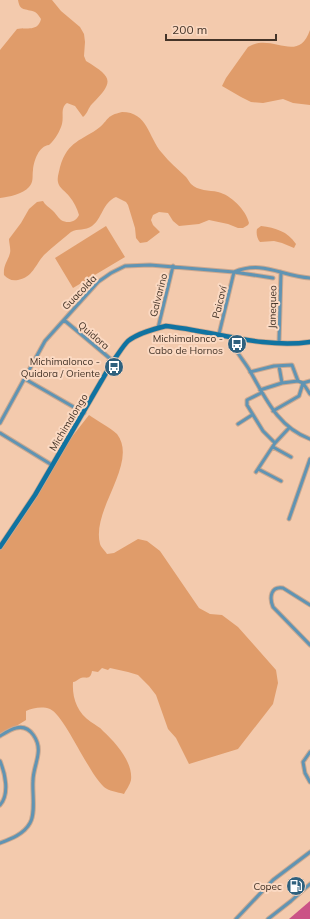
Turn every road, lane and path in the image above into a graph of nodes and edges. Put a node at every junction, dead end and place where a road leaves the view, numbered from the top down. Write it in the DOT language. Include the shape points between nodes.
graph roads {
  1 [pos="174,266"];
  2 [pos="234,272"];
  3 [pos="281,272"];
  4 [pos="273,278"];
  5 [pos="310,278"];
  6 [pos="64,320"];
  7 [pos="158,328"];
  8 [pos="219,334"];
  9 [pos="230,336"];
  10 [pos="310,342"];
  11 [pos="279,343"];
  12 [pos="113,361"];
  13 [pos="279,366"];
  14 [pos="250,372"];
  15 [pos="25,379"];
  16 [pos="298,381"];
  17 [pos="310,381"];
  18 [pos="282,383"];
  19 [pos="303,383"];
  20 [pos="260,392"];
  21 [pos="310,394"];
  22 [pos="273,411"];
  23 [pos="84,413"];
  24 [pos="252,415"];
  25 [pos="0,424"];
  26 [pos="238,424"];
  27 [pos="289,428"];
  28 [pos="0,433"];
  29 [pos="310,439"];
  30 [pos="274,445"];
  31 [pos="291,457"];
  32 [pos="310,459"];
  33 [pos="52,465"];
  34 [pos="281,482"];
  35 [pos="289,518"];
  36 [pos="0,547"];
  37 [pos="310,605"];
  38 [pos="310,645"];
  39 [pos="0,736"];
  40 [pos="310,752"];
  41 [pos="0,761"];
  42 [pos="310,782"];
  43 [pos="0,805"];
  44 [pos="0,843"];
  45 [pos="310,852"];
  46 [pos="310,884"];
  47 [pos="236,919"];
  48 [pos="268,919"];
  1 -- 2 [label="street, Guacolda"];
  1 -- 6 [label="street, Guacolda" via="124,266 98,282"];
  1 -- 7 [label="street, Galvarino"];
  2 -- 3 [label="street" via="259,267"];
  2 -- 4 [label="street, Guacolda"];
  2 -- 8 [label="street, Paicaví"];
  3 -- 5 [label="street"];
  3 -- 11 [label="street, Janequeo"];
  6 -- 12 [label="street, Quidora"];
  6 -- 15 [label="street, Guacolda" via="45,341"];
  7 -- 8 [label="main road, Michimalongo" via="170,327"];
  7 -- 12 [label="main road, Michimalongo" via="128,341"];
  8 -- 9 [label="main road, Michimalongo"];
  9 -- 11 [label="main road, Michimalongo"];
  9 -- 14 [label="street"];
  10 -- 11 [label="main road, Michimalongo"];
  12 -- 23 [label="main road, Michimalongo"];
  13 -- 14 [label="street"];
  13 -- 16 [label="street" via="292,365"];
  13 -- 18 [label="street"];
  14 -- 20 [label="street"];
  15 -- 23 [label="street"];
  15 -- 25 [label="street, Guacolda"];
  16 -- 18 [label="street"];
  16 -- 19 [label="street"];
  17 -- 19 [label="street"];
  18 -- 20 [label="street"];
  19 -- 21 [label="street"];
  19 -- 22 [label="street" via="299,396"];
  20 -- 22 [label="street"];
  20 -- 24 [label="street" via="246,402"];
  22 -- 27 [label="street"];
  23 -- 33 [label="main road, Michimalongo"];
  24 -- 26 [label="street"];
  24 -- 30 [label="street"];
  27 -- 29 [label="street"];
  27 -- 30 [label="street"];
  28 -- 33 [label="street"];
  30 -- 31 [label="street"];
  30 -- 34 [label="street" via="257,471"];
  32 -- 35 [label="street"];
  33 -- 36 [label="main road, Michimalongo" via="35,496"];
  37 -- 38 [label="street" via="283,588 278,588 271,594 273,607"];
  39 -- 44 [label="street" via="23,727 33,734 38,755 33,774 33,813 30,823 16,836"];
  40 -- 42 [label="street" via="303,762"];
  41 -- 43 [label="street" via="4,771 5,798"];
  45 -- 47 [label="street" via="273,880"];
  46 -- 48 [label="street"];
}
